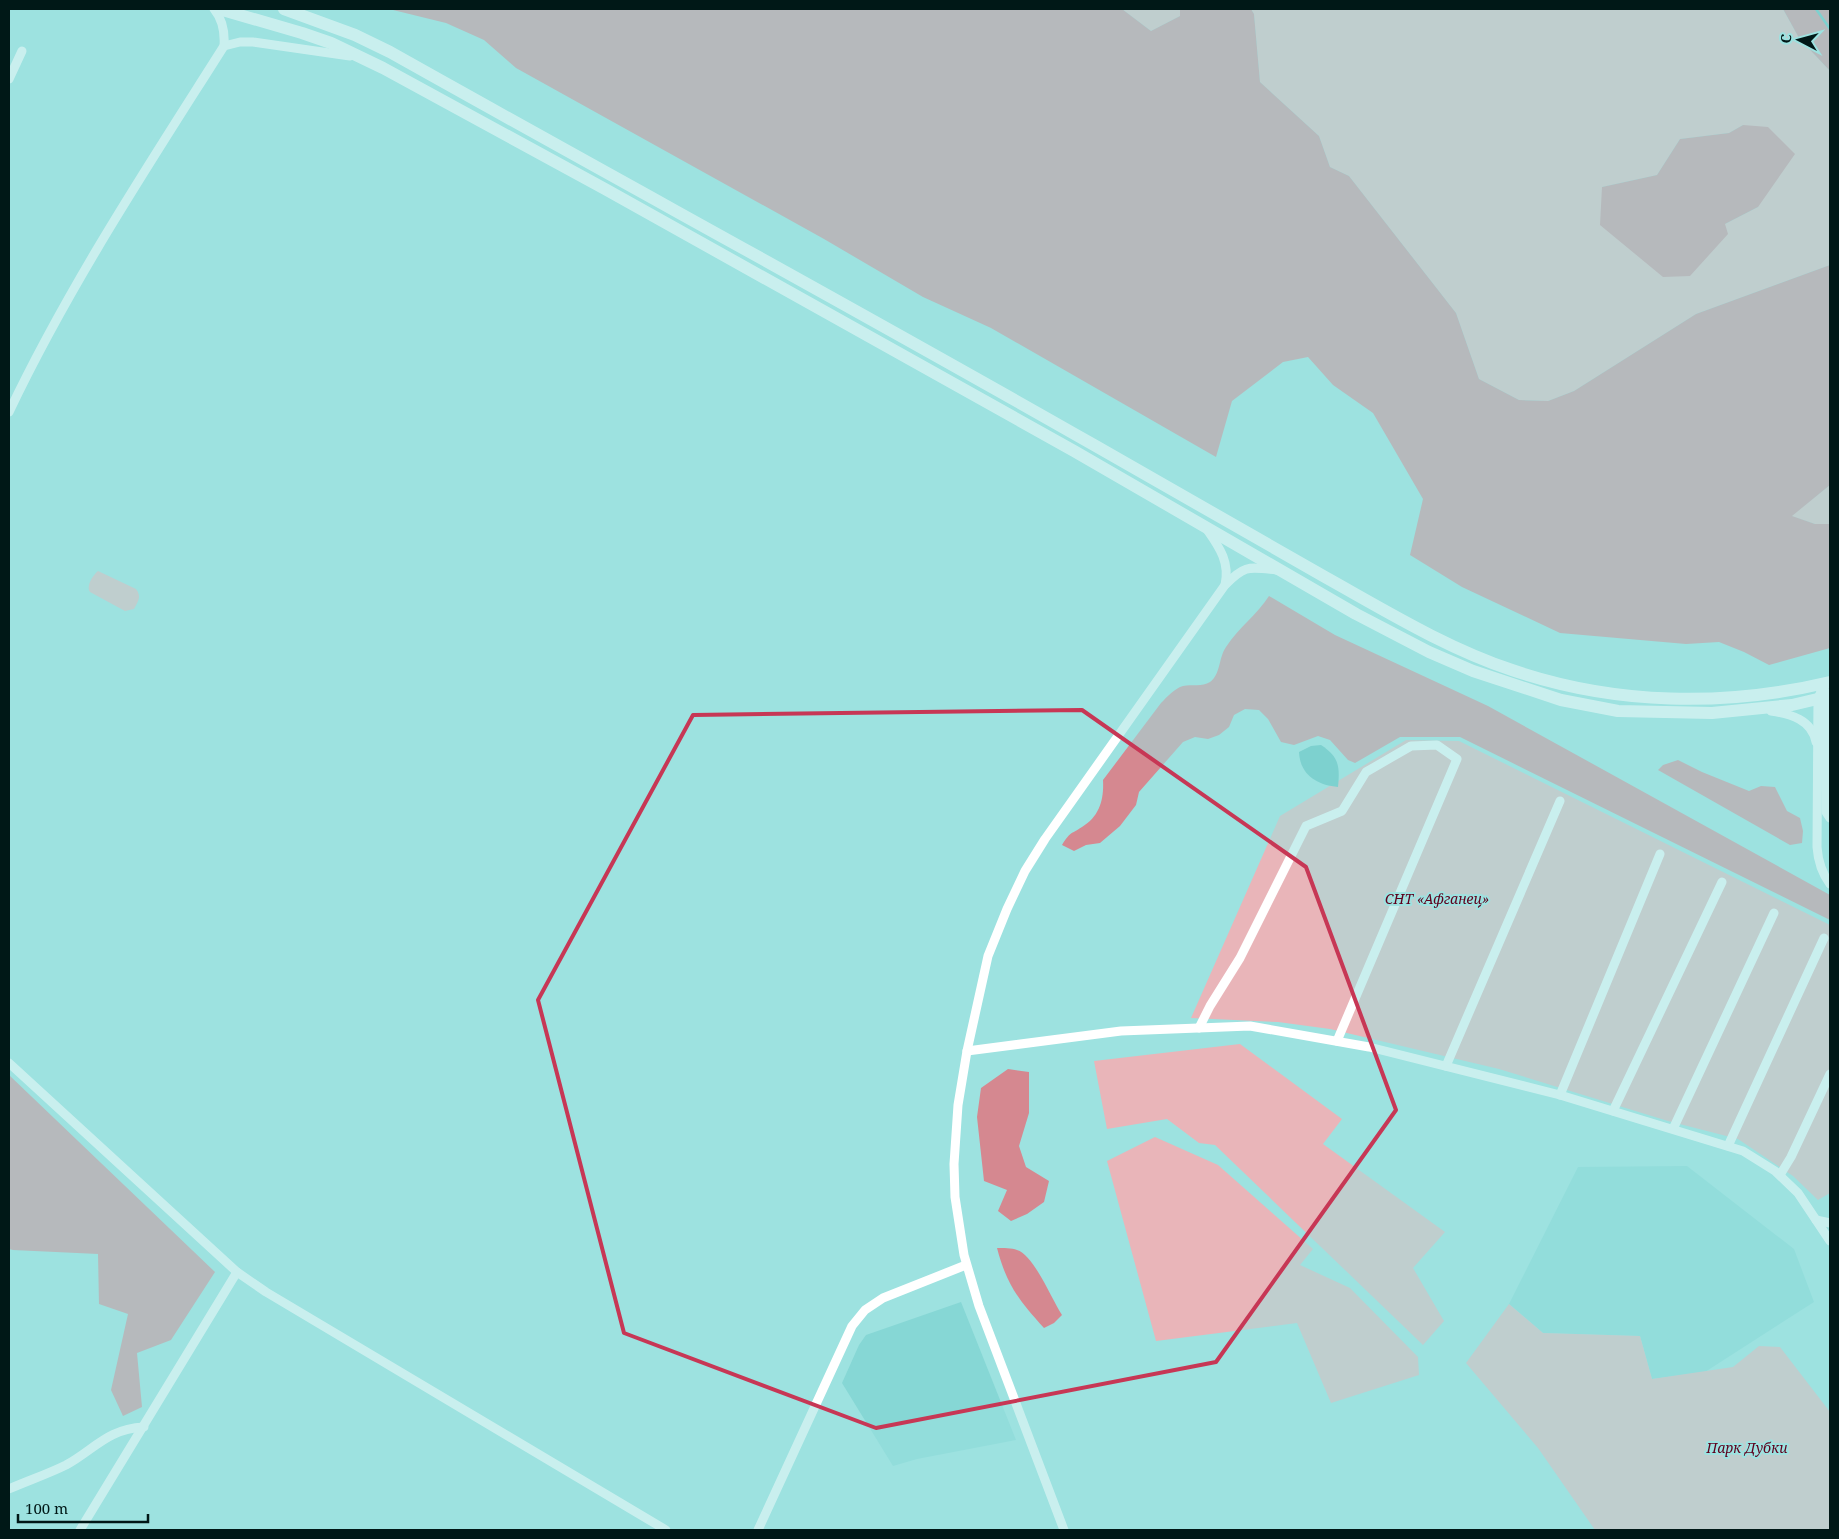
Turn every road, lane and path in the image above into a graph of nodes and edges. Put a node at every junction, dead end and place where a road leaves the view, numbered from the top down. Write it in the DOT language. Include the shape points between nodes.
graph roads {
  1 [pos="214,9"];
  2 [pos="219,9"];
  3 [pos="284,9"];
  4 [pos="224,46"];
  5 [pos="22,51"];
  6 [pos="368,60"];
  7 [pos="9,79"];
  8 [pos="9,412"];
  9 [pos="1206,528"];
  10 [pos="1278,570"];
  11 [pos="1225,585"];
  12 [pos="1827,683"];
  13 [pos="1825,698"];
  14 [pos="1761,709"];
  15 [pos="1830,740"];
  16 [pos="1822,756"];
  17 [pos="1560,801"];
  18 [pos="1830,818"];
  19 [pos="1660,854"];
  20 [pos="1722,882"];
  21 [pos="1830,884"];
  22 [pos="1774,913"];
  23 [pos="1824,938"];
  24 [pos="1199,1028"];
  25 [pos="1337,1041"];
  26 [pos="967,1051"];
  27 [pos="9,1063"];
  28 [pos="1446,1066"];
  29 [pos="1830,1074"];
  30 [pos="1560,1095"];
  31 [pos="1613,1111"];
  32 [pos="1673,1129"];
  33 [pos="1728,1146"];
  34 [pos="1780,1175"];
  35 [pos="1816,1220"];
  36 [pos="1830,1223"];
  37 [pos="1830,1242"];
  38 [pos="966,1265"];
  39 [pos="237,1272"];
  40 [pos="144,1427"];
  41 [pos="9,1488"];
  42 [pos="80,1530"];
  43 [pos="666,1530"];
  44 [pos="758,1530"];
  45 [pos="1064,1530"];
  1 -- 4 [label="street" via="222,23"];
  2 -- 6 [label="highway" via="302,32"];
  3 -- 12 [label="highway" via="390,52 1462,652 1563,685 1644,698 1719,699"];
  4 -- 6 [label="street" via="253,42"];
  4 -- 8 [label="street" via="87,263"];
  5 -- 7 [label="street"];
  6 -- 9 [label="highway" via="779,286"];
  9 -- 10 [label="highway"];
  9 -- 11 [label="street" via="1224,557"];
  10 -- 11 [label="street" via="1242,569"];
  10 -- 14 [label="highway" via="1429,652 1473,671 1561,700 1618,712 1661,714"];
  11 -- 26 [label="street" via="1025,871 988,956"];
  12 -- 13 [label="street"];
  13 -- 14 [label="highway"];
  13 -- 16 [label="street"];
  14 -- 16 [label="street" via="1801,720 1810,727"];
  15 -- 16 [label="street"];
  16 -- 18 [label="street" via="1826,812"];
  16 -- 21 [label="street" via="1818,860"];
  17 -- 28 [label="street"];
  19 -- 30 [label="street"];
  20 -- 31 [label="street"];
  22 -- 32 [label="street"];
  23 -- 33 [label="street"];
  24 -- 25 [label="street" via="1250,1026"];
  24 -- 25 [label="street" via="1240,958 1306,826 1342,811 1366,772 1411,746 1437,745 1456,759"];
  24 -- 26 [label="street" via="1121,1031"];
  25 -- 28 [label="street"];
  26 -- 38 [label="street" via="958,1105 954,1164 955,1197"];
  27 -- 39 [label="street"];
  28 -- 30 [label="street"];
  29 -- 34 [label="street"];
  30 -- 31 [label="street"];
  31 -- 32 [label="street"];
  32 -- 33 [label="street"];
  33 -- 34 [label="street" via="1743,1151"];
  34 -- 35 [label="street" via="1798,1193"];
  35 -- 36 [label="street"];
  35 -- 37 [label="street"];
  38 -- 44 [label="street" via="883,1298 857,1318"];
  38 -- 45 [label="street"];
  39 -- 40 [label="street"];
  39 -- 43 [label="street"];
  40 -- 41 [label="street" via="116,1432 66,1465"];
  40 -- 42 [label="street"];
}
